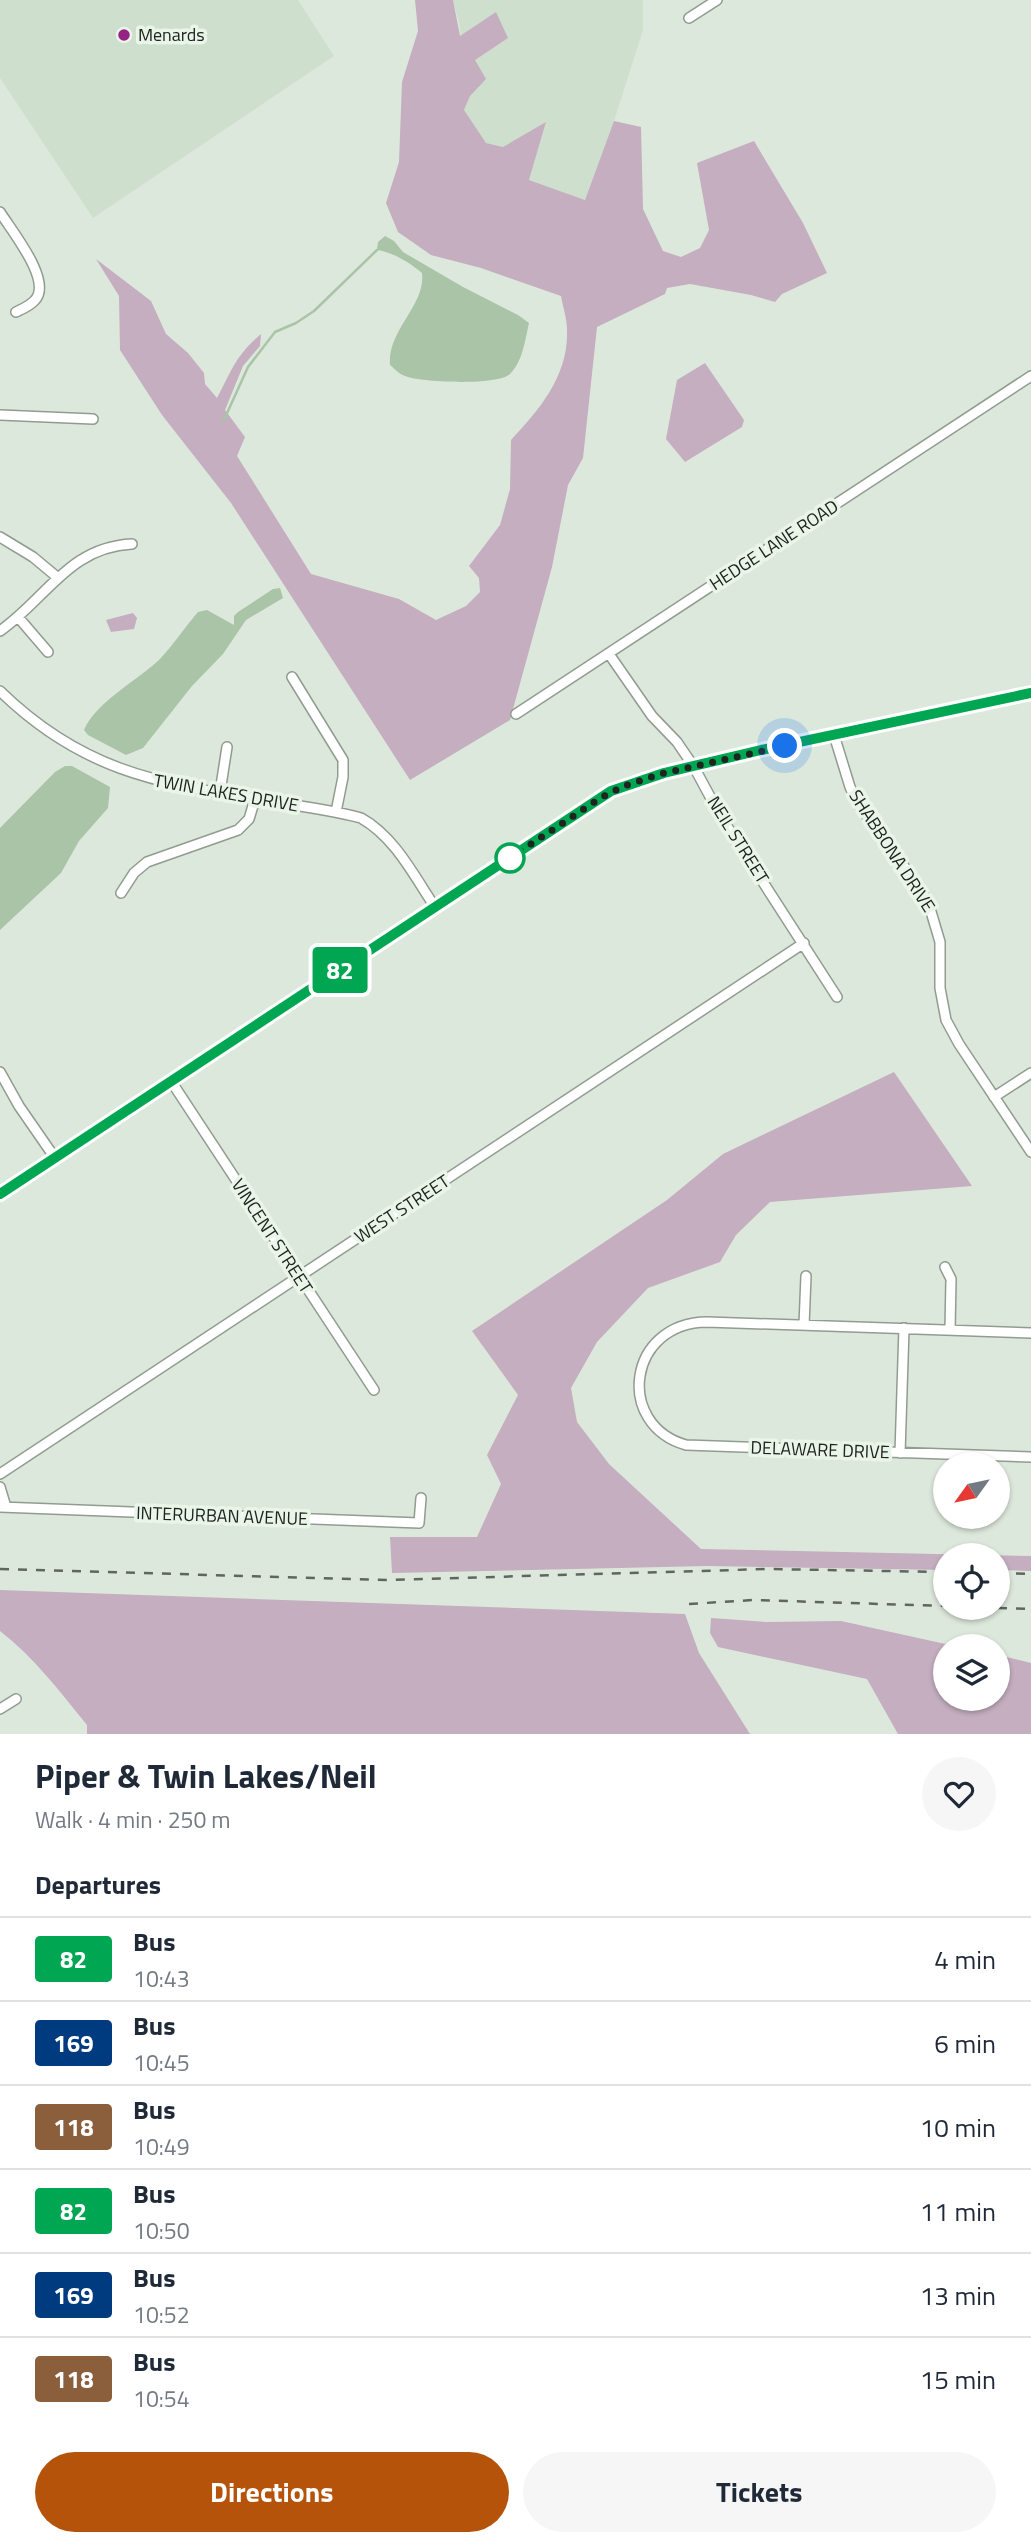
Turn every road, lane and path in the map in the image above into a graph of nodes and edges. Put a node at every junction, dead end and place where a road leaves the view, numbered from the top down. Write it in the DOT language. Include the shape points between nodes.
graph roads {
  1 [pos="717,0"];
  2 [pos="690,18"];
  3 [pos="0,212"];
  4 [pos="16,312"];
  5 [pos="1031,376"];
  6 [pos="0,415"];
  7 [pos="93,419"];
  8 [pos="0,537"];
  9 [pos="132,544"];
  10 [pos="57,578"];
  11 [pos="18,617"];
  12 [pos="0,631"];
  13 [pos="48,652"];
  14 [pos="609,654"];
  15 [pos="292,677"];
  16 [pos="0,691"];
  17 [pos="1031,693"];
  18 [pos="516,714"];
  19 [pos="834,735"];
  20 [pos="227,747"];
  21 [pos="694,767"];
  22 [pos="220,792"];
  23 [pos="255,799"];
  24 [pos="336,812"];
  25 [pos="121,893"];
  26 [pos="435,907"];
  27 [pos="804,943"];
  28 [pos="837,997"];
  29 [pos="0,1072"];
  30 [pos="1031,1073"];
  31 [pos="171,1082"];
  32 [pos="994,1097"];
  33 [pos="1031,1152"];
  34 [pos="55,1158"];
  35 [pos="0,1194"];
  36 [pos="945,1267"];
  37 [pos="806,1276"];
  38 [pos="299,1277"];
  39 [pos="804,1325"];
  40 [pos="904,1328"];
  41 [pos="950,1330"];
  42 [pos="1031,1333"];
  43 [pos="374,1390"];
  44 [pos="900,1453"];
  45 [pos="1031,1457"];
  46 [pos="0,1474"];
  47 [pos="0,1487"];
  48 [pos="421,1499"];
  49 [pos="3,1507"];
  50 [pos="16,1699"];
  51 [pos="0,1709"];
  1 -- 2 [label="street"];
  3 -- 4 [label="street" via="36,268 41,284 35,300"];
  5 -- 14 [label="street, HEDGE LANE ROAD"];
  6 -- 7 [label="street"];
  8 -- 10 [label="street"];
  9 -- 10 [label="street" via="101,549"];
  10 -- 11 [label="street"];
  11 -- 12 [label="street"];
  11 -- 13 [label="street"];
  14 -- 18 [label="street, HEDGE LANE ROAD"];
  14 -- 21 [label="street, NEIL STREET"];
  15 -- 24 [label="street" via="348,763"];
  16 -- 22 [label="street, TWIN LAKES DRIVE" via="55,737 95,759 145,778"];
  17 -- 19 [label="street"];
  19 -- 21 [label="street"];
  19 -- 32 [label="street, SHABBONA DRIVE" via="858,804 929,905 940,942 940,988 946,1020"];
  20 -- 22 [label="street"];
  21 -- 26 [label="street" via="611,791"];
  21 -- 27 [label="street, NEIL STREET" via="721,817"];
  22 -- 23 [label="street, TWIN LAKES DRIVE"];
  23 -- 24 [label="street, TWIN LAKES DRIVE"];
  23 -- 25 [label="street" via="249,819 237,830 147,862"];
  24 -- 26 [label="street, TWIN LAKES DRIVE" via="361,818 379,829"];
  26 -- 31 [label="street"];
  27 -- 28 [label="street, NEIL STREET"];
  27 -- 38 [label="street, WEST STREET"];
  29 -- 34 [label="street"];
  30 -- 32 [label="street"];
  31 -- 34 [label="street"];
  31 -- 38 [label="street, VINCENT STREET"];
  32 -- 33 [label="street, SHABBONA DRIVE"];
  34 -- 35 [label="street"];
  36 -- 41 [label="street" via="951,1279"];
  37 -- 39 [label="street"];
  38 -- 43 [label="street, VINCENT STREET"];
  38 -- 46 [label="street, WEST STREET"];
  39 -- 40 [label="street"];
  39 -- 44 [label="street, DELAWARE DRIVE" via="699,1322 676,1326 647,1353 640,1373 645,1412 670,1439 686,1445"];
  40 -- 41 [label="street"];
  40 -- 44 [label="street"];
  41 -- 42 [label="street"];
  44 -- 45 [label="street, DELAWARE DRIVE"];
  47 -- 49 [label="street"];
  48 -- 49 [label="street, INTERURBAN AVENUE" via="419,1523"];
  50 -- 51 [label="street"];
}
